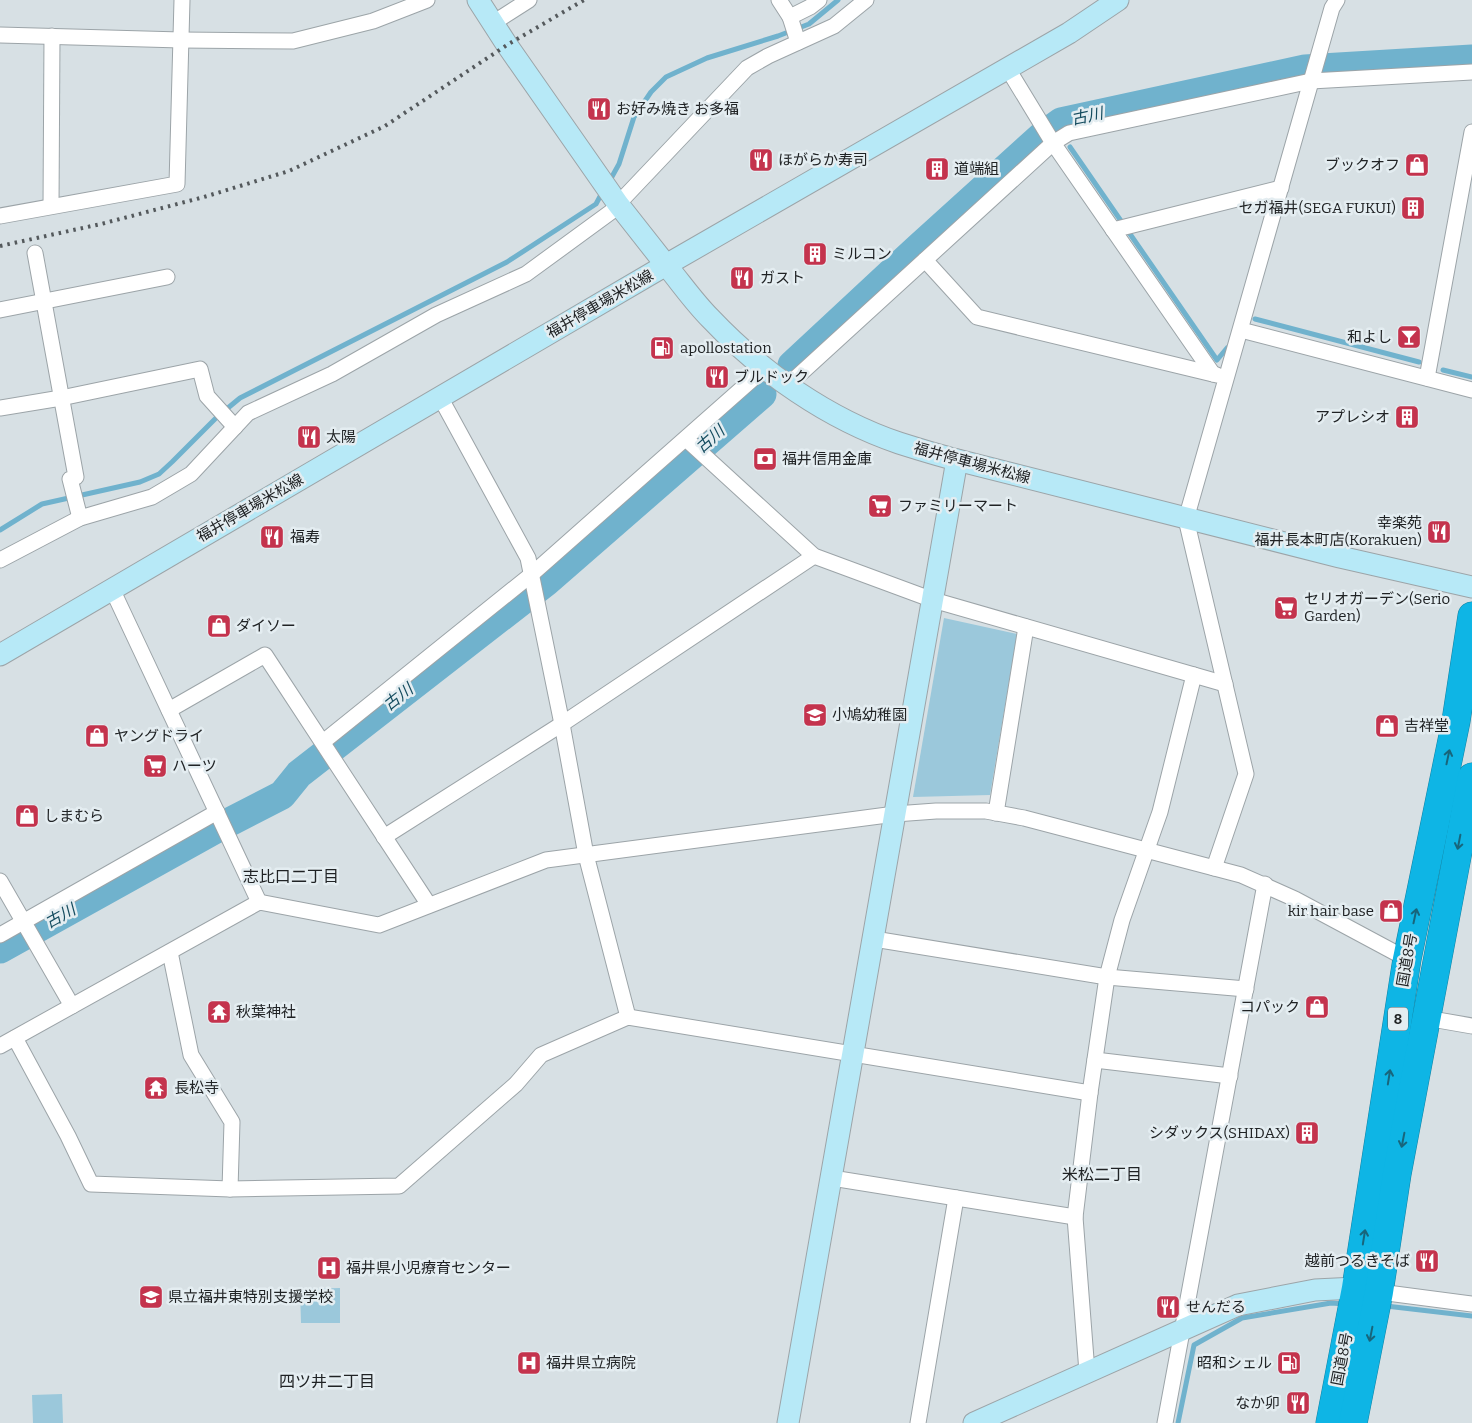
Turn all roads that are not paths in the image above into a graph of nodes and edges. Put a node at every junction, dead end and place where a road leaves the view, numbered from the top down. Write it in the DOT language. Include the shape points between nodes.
graph roads {
  1 [pos="182,0"];
  2 [pos="428,0"];
  3 [pos="478,0"];
  4 [pos="528,0"];
  5 [pos="779,0"];
  6 [pos="819,0"];
  7 [pos="866,0"];
  8 [pos="1118,0"];
  9 [pos="1337,0"];
  10 [pos="790,17"];
  11 [pos="493,23"];
  12 [pos="0,35"];
  13 [pos="52,36"];
  14 [pos="181,40"];
  15 [pos="798,42"];
  16 [pos="1008,69"];
  17 [pos="1472,72"];
  18 [pos="1311,81"];
  19 [pos="1472,132"];
  20 [pos="1054,143"];
  21 [pos="1281,188"];
  22 [pos="619,205"];
  23 [pos="51,206"];
  24 [pos="0,216"];
  25 [pos="1114,230"];
  26 [pos="34,253"];
  27 [pos="925,260"];
  28 [pos="666,266"];
  29 [pos="168,277"];
  30 [pos="43,302"];
  31 [pos="0,310"];
  32 [pos="1241,330"];
  33 [pos="765,368"];
  34 [pos="1220,376"];
  35 [pos="1427,378"];
  36 [pos="788,385"];
  37 [pos="1472,390"];
  38 [pos="440,397"];
  39 [pos="61,398"];
  40 [pos="0,408"];
  41 [pos="235,427"];
  42 [pos="686,439"];
  43 [pos="957,460"];
  44 [pos="80,518"];
  45 [pos="1186,519"];
  46 [pos="814,556"];
  47 [pos="0,560"];
  48 [pos="532,574"];
  49 [pos="1472,587"];
  50 [pos="112,589"];
  51 [pos="933,600"];
  52 [pos="1472,616"];
  53 [pos="1026,627"];
  54 [pos="0,655"];
  55 [pos="1194,676"];
  56 [pos="1225,684"];
  57 [pos="169,710"];
  58 [pos="562,724"];
  59 [pos="323,742"];
  60 [pos="1472,777"];
  61 [pos="217,812"];
  62 [pos="996,813"];
  63 [pos="896,814"];
  64 [pos="384,837"];
  65 [pos="1146,850"];
  66 [pos="586,855"];
  67 [pos="1214,868"];
  68 [pos="0,881"];
  69 [pos="1265,884"];
  70 [pos="259,902"];
  71 [pos="429,905"];
  72 [pos="24,922"];
  73 [pos="0,935"];
  74 [pos="874,940"];
  75 [pos="170,952"];
  76 [pos="1407,959"];
  77 [pos="1107,977"];
  78 [pos="1246,989"];
  79 [pos="72,1006"];
  80 [pos="628,1017"];
  81 [pos="1426,1018"];
  82 [pos="1472,1026"];
  83 [pos="15,1038"];
  84 [pos="0,1046"];
  85 [pos="854,1053"];
  86 [pos="1095,1060"];
  87 [pos="1230,1076"];
  88 [pos="1090,1093"];
  89 [pos="832,1178"];
  90 [pos="230,1189"];
  91 [pos="956,1198"];
  92 [pos="1075,1217"];
  93 [pos="1368,1290"];
  94 [pos="1472,1304"];
  95 [pos="1182,1330"];
  96 [pos="1087,1372"];
  97 [pos="788,1423"];
  98 [pos="918,1423"];
  99 [pos="974,1423"];
  100 [pos="1165,1423"];
  101 [pos="1330,1423"];
  102 [pos="1354,1423"];
  1 -- 14 [label="street"];
  2 -- 14 [label="street" via="373,21 293,41"];
  3 -- 11 [label="street"];
  4 -- 11 [label="street"];
  5 -- 10 [label="street"];
  6 -- 10 [label="street"];
  7 -- 15 [label="street" via="834,26"];
  8 -- 16 [label="street"];
  9 -- 18 [label="street"];
  10 -- 15 [label="street"];
  11 -- 22 [label="street"];
  12 -- 13 [label="street"];
  13 -- 14 [label="street"];
  13 -- 23 [label="street"];
  14 -- 23 [label="street" via="177,184"];
  15 -- 22 [label="street" via="747,68"];
  16 -- 20 [label="street"];
  16 -- 28 [label="street"];
  17 -- 18 [label="street"];
  18 -- 20 [label="street" via="1069,133"];
  18 -- 21 [label="street"];
  19 -- 35 [label="street"];
  20 -- 25 [label="street"];
  20 -- 27 [label="street"];
  21 -- 25 [label="street"];
  21 -- 32 [label="street"];
  22 -- 28 [label="street"];
  22 -- 41 [label="street" via="526,274 436,315 332,374 248,413"];
  23 -- 24 [label="street"];
  25 -- 34 [label="street"];
  26 -- 30 [label="street"];
  27 -- 34 [label="street" via="977,317"];
  27 -- 36 [label="street"];
  28 -- 33 [label="street, 福井停車場米松線" via="709,318"];
  28 -- 38 [label="street, 福井停車場米松線"];
  29 -- 30 [label="street"];
  30 -- 31 [label="street"];
  30 -- 39 [label="street"];
  32 -- 34 [label="street"];
  32 -- 35 [label="street"];
  33 -- 36 [label="street, 福井停車場米松線"];
  33 -- 42 [label="street"];
  34 -- 45 [label="street"];
  35 -- 37 [label="street"];
  36 -- 43 [label="street, 福井停車場米松線" via="869,431"];
  38 -- 48 [label="street" via="528,558"];
  38 -- 50 [label="street, 福井停車場米松線"];
  39 -- 40 [label="street"];
  39 -- 41 [label="street" via="200,369 207,396"];
  39 -- 44 [label="street" via="76,477 70,479"];
  41 -- 44 [label="street" via="190,474 152,497"];
  42 -- 46 [label="street"];
  42 -- 48 [label="street"];
  43 -- 45 [label="street, 福井停車場米松線"];
  43 -- 51 [label="street"];
  44 -- 47 [label="street"];
  45 -- 49 [label="street, 福井停車場米松線"];
  45 -- 56 [label="street"];
  46 -- 51 [label="street"];
  46 -- 58 [label="street"];
  48 -- 58 [label="street"];
  48 -- 59 [label="street"];
  50 -- 54 [label="street, 福井停車場米松線"];
  50 -- 57 [label="street"];
  51 -- 53 [label="street"];
  51 -- 63 [label="street"];
  76 -- 52 [label="highway, 国道8号 / 8, one-way" via="1456,721"];
  53 -- 55 [label="street"];
  53 -- 62 [label="street"];
  55 -- 56 [label="street"];
  55 -- 65 [label="street" via="1160,812"];
  56 -- 67 [label="street" via="1246,774"];
  57 -- 59 [label="street" via="265,655"];
  57 -- 61 [label="street"];
  58 -- 64 [label="street"];
  58 -- 66 [label="street"];
  59 -- 64 [label="street"];
  60 -- 81 [label="highway, 国道8号 / 8, one-way"];
  61 -- 70 [label="street"];
  61 -- 72 [label="street"];
  62 -- 63 [label="street" via="986,810"];
  62 -- 65 [label="street"];
  63 -- 66 [label="street"];
  63 -- 74 [label="street"];
  64 -- 71 [label="street"];
  65 -- 67 [label="street"];
  65 -- 77 [label="street"];
  66 -- 71 [label="street" via="546,860"];
  66 -- 80 [label="street"];
  67 -- 69 [label="street"];
  68 -- 72 [label="street"];
  69 -- 76 [label="street"];
  69 -- 78 [label="street"];
  70 -- 71 [label="street" via="379,925"];
  70 -- 75 [label="street"];
  72 -- 73 [label="street"];
  72 -- 79 [label="street"];
  74 -- 77 [label="street"];
  74 -- 85 [label="street"];
  75 -- 79 [label="street"];
  75 -- 90 [label="street" via="191,1055 232,1122"];
  93 -- 76 [label="highway, 国道8号 / 8, one-way"];
  77 -- 78 [label="street"];
  77 -- 86 [label="street"];
  78 -- 87 [label="street"];
  79 -- 83 [label="street"];
  80 -- 85 [label="street"];
  80 -- 90 [label="street" via="541,1055 516,1084 399,1186"];
  81 -- 82 [label="street"];
  81 -- 93 [label="highway, 国道8号 / 8, one-way" via="1397,1174"];
  83 -- 84 [label="street"];
  83 -- 90 [label="street" via="91,1184"];
  85 -- 88 [label="street"];
  85 -- 89 [label="street"];
  86 -- 87 [label="street"];
  86 -- 88 [label="street"];
  87 -- 95 [label="street"];
  88 -- 92 [label="street"];
  89 -- 91 [label="street"];
  89 -- 97 [label="street"];
  91 -- 92 [label="street"];
  91 -- 98 [label="street"];
  92 -- 96 [label="street"];
  93 -- 94 [label="street"];
  93 -- 95 [label="street" via="1315,1290 1238,1305"];
  93 -- 101 [label="highway, 国道8号 / 8"];
  93 -- 102 [label="highway, 国道8号 / 8, one-way"];
  95 -- 96 [label="street"];
  95 -- 100 [label="street"];
  96 -- 99 [label="street"];
}
